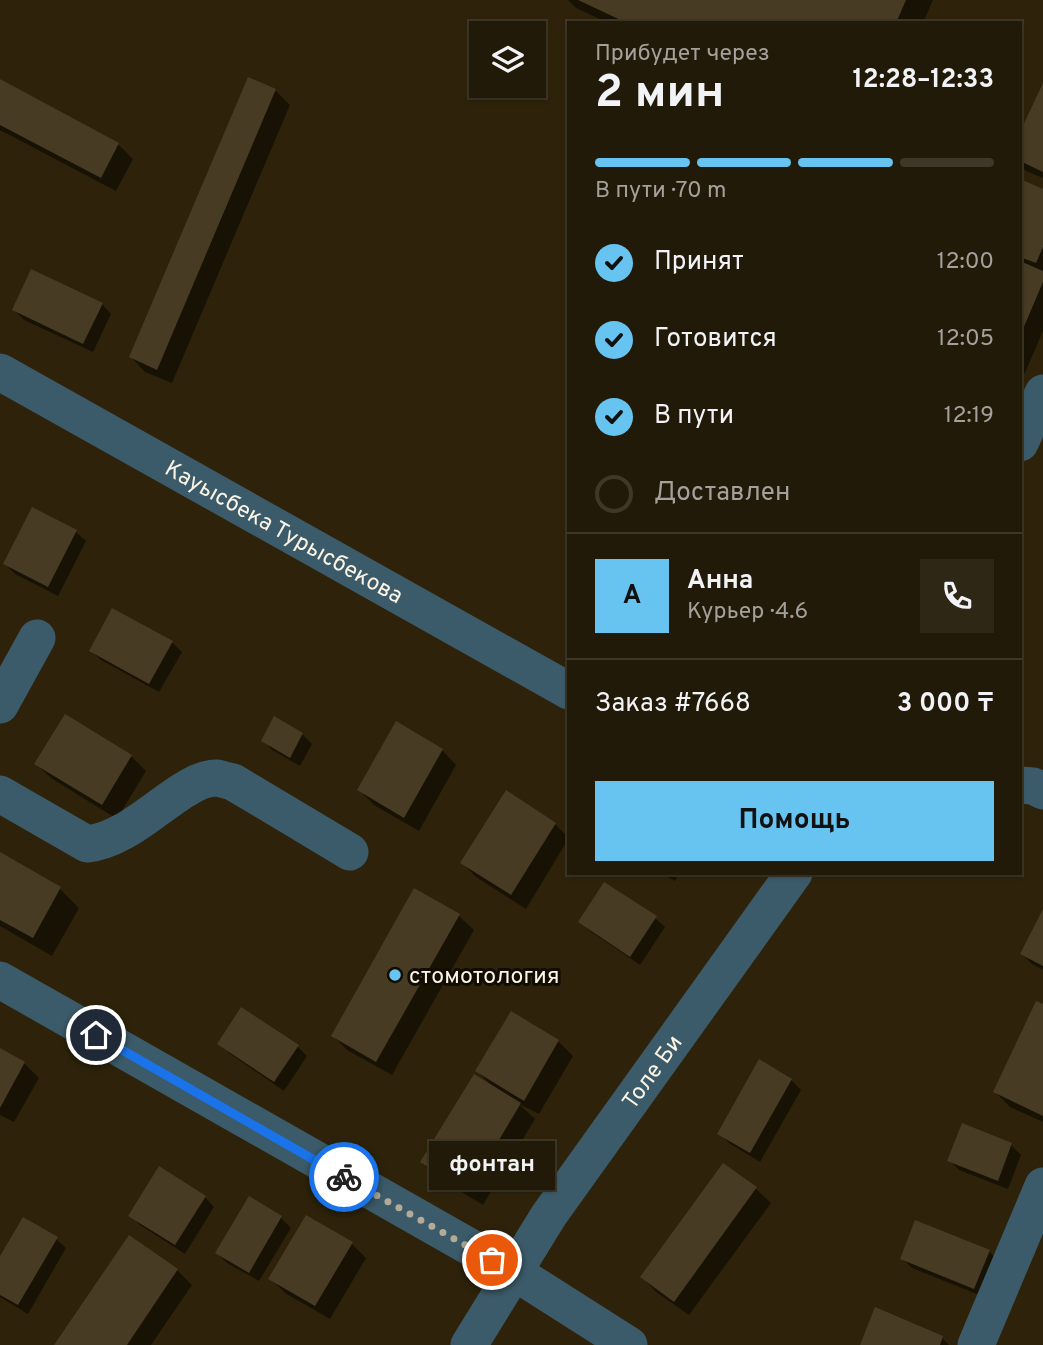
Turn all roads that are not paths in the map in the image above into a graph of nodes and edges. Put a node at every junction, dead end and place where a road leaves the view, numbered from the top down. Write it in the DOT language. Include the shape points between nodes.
graph roads {
  1 [pos="0,372"];
  2 [pos="1043,393"];
  3 [pos="1022,439"];
  4 [pos="37,638"];
  5 [pos="567,690"];
  6 [pos="0,705"];
  7 [pos="1022,785"];
  8 [pos="1043,791"];
  9 [pos="0,794"];
  10 [pos="351,852"];
  11 [pos="793,875"];
  12 [pos="0,980"];
  13 [pos="1043,1186"];
  14 [pos="506,1285"];
  15 [pos="469,1345"];
  16 [pos="629,1345"];
  17 [pos="976,1345"];
  1 -- 5 [label="street, Кауысбека Турысбекова"];
  2 -- 3 [label="street"];
  4 -- 6 [label="street"];
  7 -- 8 [label="street"];
  9 -- 10 [label="street" via="87,844 116,836 194,784 216,778 233,782"];
  11 -- 14 [label="street, Толе Би" via="549,1215"];
  12 -- 14 [label="street"];
  13 -- 17 [label="street"];
  14 -- 15 [label="street, Толе Би"];
  14 -- 16 [label="street"];
}
